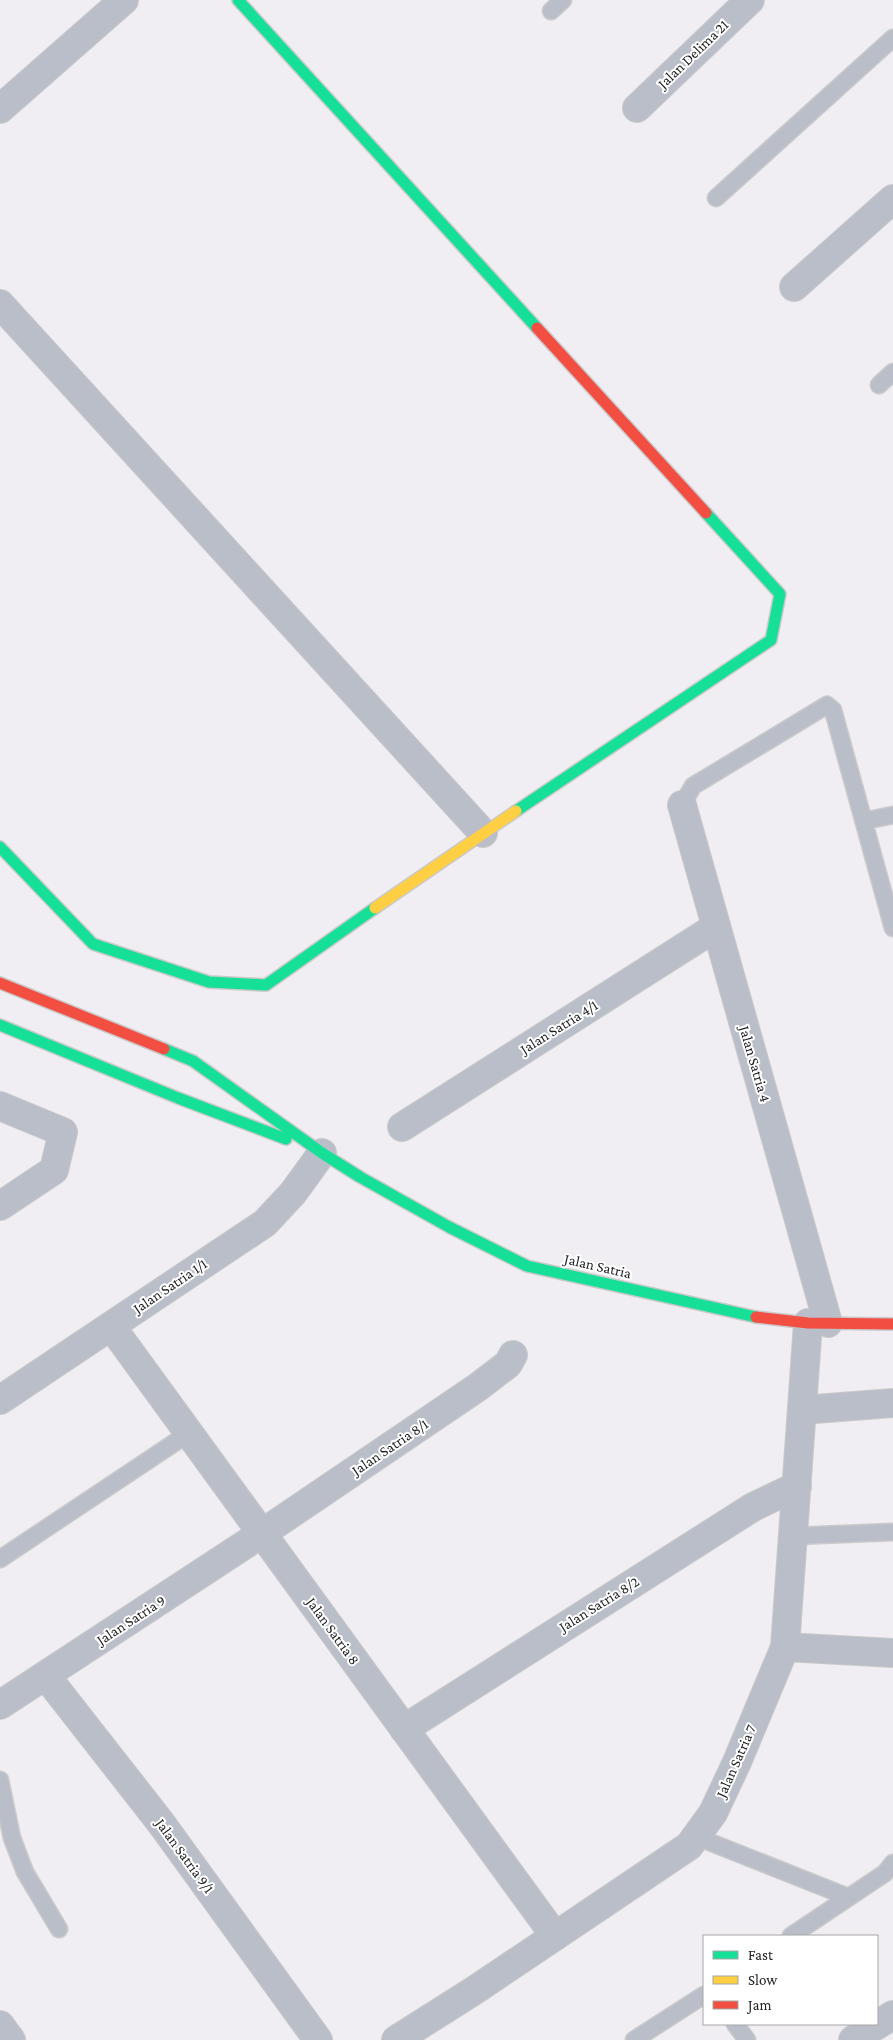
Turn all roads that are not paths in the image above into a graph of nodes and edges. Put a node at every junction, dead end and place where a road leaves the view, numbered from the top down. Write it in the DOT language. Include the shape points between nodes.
graph roads {
  1 [pos="124,0"];
  2 [pos="238,0"];
  3 [pos="750,0"];
  4 [pos="893,38"];
  5 [pos="637,108"];
  6 [pos="0,109"];
  7 [pos="716,198"];
  8 [pos="893,199"];
  9 [pos="794,288"];
  10 [pos="0,304"];
  11 [pos="893,372"];
  12 [pos="879,385"];
  13 [pos="682,805"];
  14 [pos="893,815"];
  15 [pos="864,821"];
  16 [pos="484,833"];
  17 [pos="0,848"];
  18 [pos="716,927"];
  19 [pos="893,928"];
  20 [pos="0,983"];
  21 [pos="0,1025"];
  22 [pos="0,1106"];
  23 [pos="402,1127"];
  24 [pos="322,1153"];
  25 [pos="0,1206"];
  26 [pos="818,1323"];
  27 [pos="893,1324"];
  28 [pos="111,1326"];
  29 [pos="514,1354"];
  30 [pos="0,1400"];
  31 [pos="893,1403"];
  32 [pos="802,1410"];
  33 [pos="189,1433"];
  34 [pos="797,1486"];
  35 [pos="893,1532"];
  36 [pos="261,1534"];
  37 [pos="794,1536"];
  38 [pos="0,1559"];
  39 [pos="786,1647"];
  40 [pos="893,1653"];
  41 [pos="46,1676"];
  42 [pos="0,1706"];
  43 [pos="404,1729"];
  44 [pos="0,1780"];
  45 [pos="696,1837"];
  46 [pos="893,1863"];
  47 [pos="848,1897"];
  48 [pos="59,1928"];
  49 [pos="791,1935"];
  50 [pos="555,1936"];
  51 [pos="703,1996"];
  52 [pos="893,2015"];
  53 [pos="878,2024"];
  54 [pos="0,2025"];
  55 [pos="736,2025"];
  56 [pos="877,2025"];
  57 [pos="11,2040"];
  58 [pos="318,2040"];
  59 [pos="396,2040"];
  60 [pos="634,2040"];
  61 [pos="747,2040"];
  62 [pos="853,2040"];
  1 -- 6 [label="street"];
  2 -- 16 [label="street" via="780,594 771,640"];
  3 -- 5 [label="street, Jalan Delima 21"];
  4 -- 7 [label="lane"];
  8 -- 9 [label="street"];
  10 -- 16 [label="street"];
  11 -- 12 [label="lane"];
  13 -- 15 [label="lane" via="693,786 827,705 833,710"];
  13 -- 18 [label="street, Jalan Satria 4"];
  14 -- 15 [label="lane"];
  15 -- 19 [label="lane"];
  16 -- 17 [label="street" via="266,985 209,982 94,944"];
  18 -- 23 [label="street, Jalan Satria 4/1"];
  18 -- 26 [label="street, Jalan Satria 4"];
  20 -- 24 [label="street" via="193,1061"];
  21 -- 24 [label="street"];
  22 -- 25 [label="street" via="63,1132 54,1170"];
  24 -- 26 [label="street, Jalan Satria" via="449,1227 527,1266 754,1317"];
  24 -- 28 [label="street, Jalan Satria 1/1" via="293,1193 265,1223"];
  26 -- 27 [label="street, Jalan Satria"];
  26 -- 32 [label="street, Jalan Satria 7"];
  28 -- 30 [label="street, Jalan Satria 1/1"];
  28 -- 33 [label="street, Jalan Satria 8"];
  29 -- 36 [label="street, Jalan Satria 8/1" via="508,1364 478,1388"];
  31 -- 32 [label="street"];
  32 -- 34 [label="street, Jalan Satria 7"];
  33 -- 36 [label="street, Jalan Satria 8"];
  33 -- 38 [label="lane"];
  34 -- 37 [label="street, Jalan Satria 7"];
  34 -- 43 [label="street, Jalan Satria 8/2" via="753,1507"];
  35 -- 37 [label="lane"];
  36 -- 41 [label="street, Jalan Satria 9"];
  36 -- 43 [label="street, Jalan Satria 8"];
  37 -- 39 [label="street, Jalan Satria 7"];
  39 -- 40 [label="street"];
  39 -- 45 [label="street, Jalan Satria 7" via="737,1762 713,1812"];
  41 -- 42 [label="street, Jalan Satria 9"];
  41 -- 58 [label="street, Jalan Satria 9/1" via="161,1823"];
  43 -- 50 [label="street, Jalan Satria 8"];
  44 -- 48 [label="lane" via="12,1838 26,1872"];
  45 -- 47 [label="lane"];
  45 -- 50 [label="street, Jalan Satria 7" via="689,1846"];
  46 -- 47 [label="lane" via="885,1873"];
  47 -- 49 [label="lane"];
  50 -- 59 [label="street, Jalan Satria 7"];
  51 -- 60 [label="lane"];
  52 -- 53 [label="street"];
  54 -- 57 [label="street"];
  55 -- 61 [label="lane"];
  56 -- 62 [label="street"];
}
